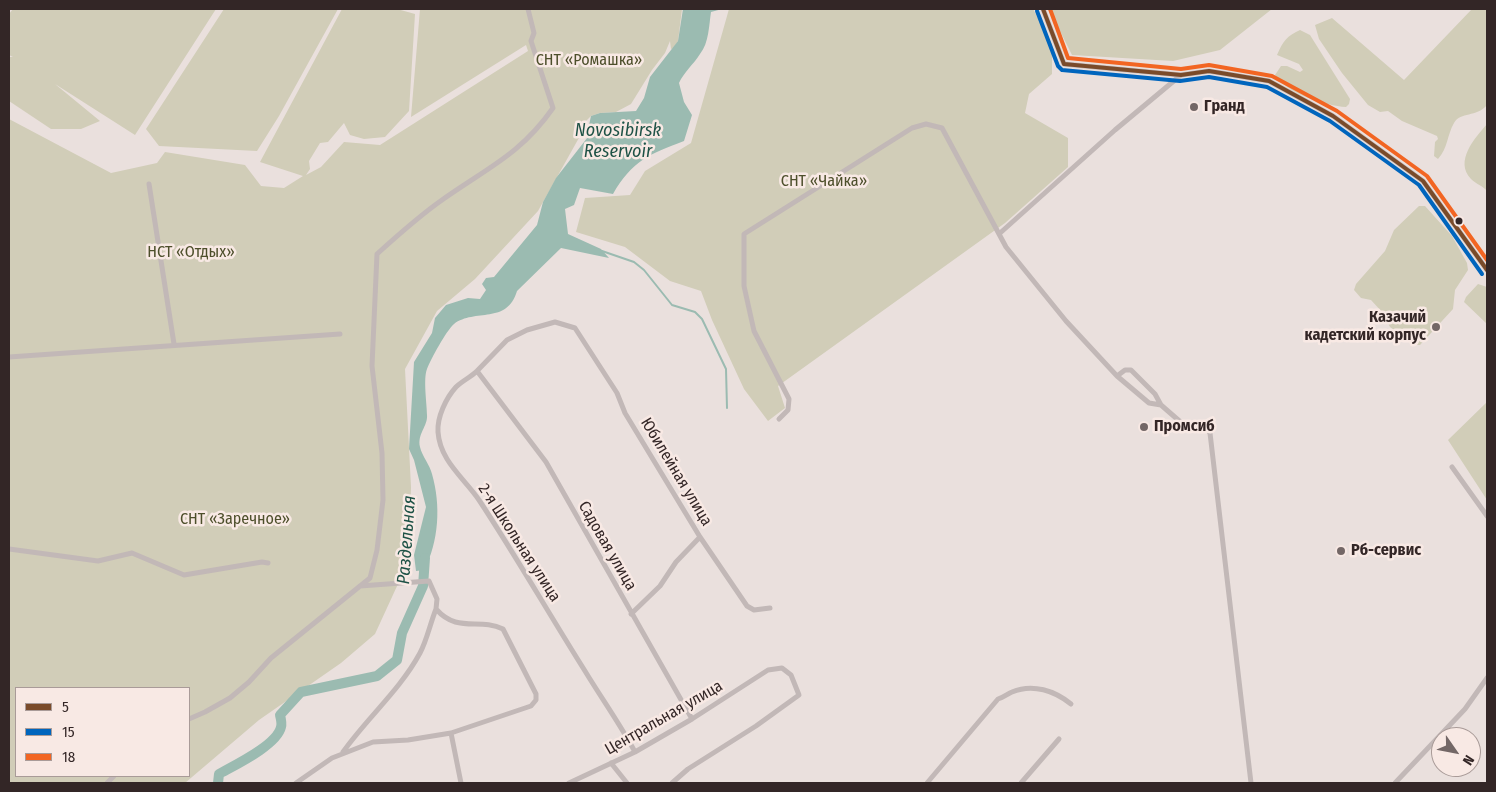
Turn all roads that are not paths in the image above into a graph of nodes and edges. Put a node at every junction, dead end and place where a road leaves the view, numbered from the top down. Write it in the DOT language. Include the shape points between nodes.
graph roads {
  1 [pos="528,9"];
  2 [pos="1043,9"];
  3 [pos="1181,75"];
  4 [pos="149,184"];
  5 [pos="999,234"];
  6 [pos="1487,270"];
  7 [pos="575,328"];
  8 [pos="340,334"];
  9 [pos="174,344"];
  10 [pos="9,357"];
  11 [pos="477,371"];
  12 [pos="1117,376"];
  13 [pos="1161,405"];
  14 [pos="780,419"];
  15 [pos="1452,467"];
  16 [pos="1487,516"];
  17 [pos="700,537"];
  18 [pos="9,549"];
  19 [pos="268,563"];
  20 [pos="360,586"];
  21 [pos="770,608"];
  22 [pos="436,609"];
  23 [pos="631,614"];
  24 [pos="1487,678"];
  25 [pos="1071,704"];
  26 [pos="190,718"];
  27 [pos="692,719"];
  28 [pos="451,734"];
  29 [pos="1059,739"];
  30 [pos="342,752"];
  31 [pos="635,752"];
  32 [pos="611,763"];
  33 [pos="296,783"];
  34 [pos="461,783"];
  35 [pos="569,783"];
  36 [pos="627,783"];
  37 [pos="672,783"];
  38 [pos="927,783"];
  39 [pos="1021,783"];
  40 [pos="1251,783"];
  41 [pos="1395,783"];
  1 -- 20 [label="street" via="534,33 531,42 553,108 526,142 419,217 377,254 372,366 382,453 383,500 370,578"];
  2 -- 3 [label="street" via="1064,64"];
  3 -- 5 [label="street"];
  3 -- 6 [label="street" via="1209,70 1269,81 1333,116 1424,181"];
  4 -- 9 [label="street"];
  5 -- 12 [label="street" via="1054,306"];
  5 -- 14 [label="street" via="942,128 926,124 912,128 744,234 744,286 754,331 789,399 788,410"];
  7 -- 11 [label="street, 2-я Школьная улица" via="555,322 527,330 507,340"];
  7 -- 17 [label="street, Юбилейная улица"];
  8 -- 9 [label="street"];
  9 -- 10 [label="street"];
  11 -- 23 [label="street, Садовая улица" via="546,462"];
  11 -- 31 [label="street, 2-я Школьная улица" via="456,388 441,411 438,431 441,446 463,482 478,498"];
  12 -- 13 [label="street" via="1149,403"];
  12 -- 13 [label="street" via="1131,370 1155,394"];
  13 -- 40 [label="street" via="1184,425 1208,429 1210,433"];
  15 -- 16 [label="street"];
  17 -- 21 [label="street, Юбилейная улица" via="747,606 754,610"];
  17 -- 23 [label="street" via="676,562 660,586"];
  18 -- 19 [label="street" via="98,561 132,553 184,575"];
  20 -- 22 [label="street" via="429,581 437,599"];
  20 -- 26 [label="street" via="271,658 230,698"];
  22 -- 28 [label="street" via="445,620 503,629 536,694 531,706"];
  22 -- 30 [label="street" via="420,653 382,706"];
  23 -- 27 [label="street, Садовая улица"];
  24 -- 41 [label="street" via="1465,709"];
  25 -- 38 [label="street" via="1061,696 1040,688 1012,692 998,699"];
  27 -- 31 [label="street, Центральная улица"];
  27 -- 37 [label="street, Центральная улица" via="768,670 782,668 791,675 798,695"];
  28 -- 30 [label="street" via="373,742"];
  28 -- 34 [label="street"];
  29 -- 39 [label="street"];
  30 -- 33 [label="street"];
  31 -- 32 [label="street, Центральная улица"];
  32 -- 35 [label="street, Центральная улица"];
  32 -- 36 [label="street"];
}
